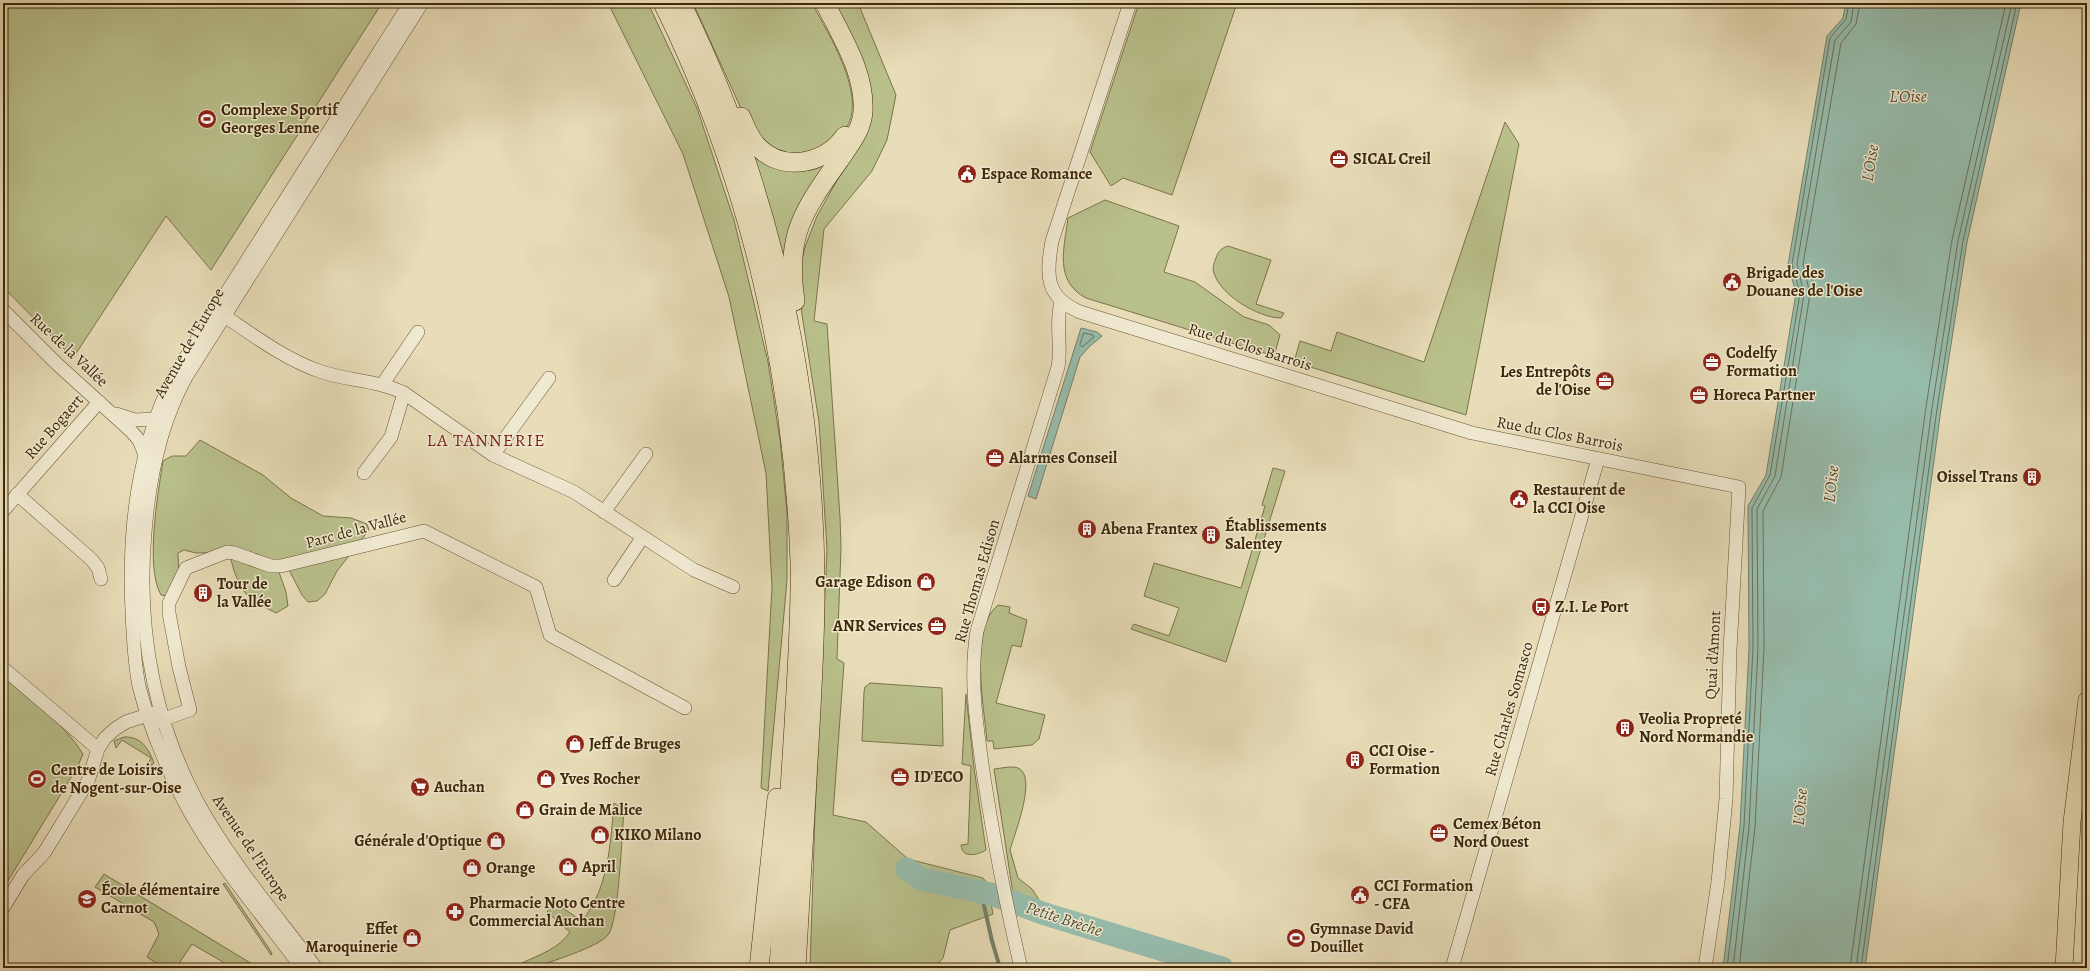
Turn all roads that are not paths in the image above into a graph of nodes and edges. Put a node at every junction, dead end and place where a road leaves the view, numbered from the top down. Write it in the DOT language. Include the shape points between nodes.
graph roads {
  1 [pos="410,3"];
  2 [pos="422,3"];
  3 [pos="663,3"];
  4 [pos="816,3"];
  5 [pos="825,3"];
  6 [pos="1130,3"];
  7 [pos="683,8"];
  8 [pos="1061,302"];
  9 [pos="3,310"];
  10 [pos="219,313"];
  11 [pos="418,332"];
  12 [pos="549,378"];
  13 [pos="382,385"];
  14 [pos="404,393"];
  15 [pos="99,402"];
  16 [pos="804,412"];
  17 [pos="112,413"];
  18 [pos="155,419"];
  19 [pos="646,454"];
  20 [pos="493,455"];
  21 [pos="146,457"];
  22 [pos="1598,459"];
  23 [pos="364,473"];
  24 [pos="1739,487"];
  25 [pos="17,494"];
  26 [pos="3,511"];
  27 [pos="604,512"];
  28 [pos="642,538"];
  29 [pos="101,579"];
  30 [pos="614,580"];
  31 [pos="733,587"];
  32 [pos="800,602"];
  33 [pos="3,668"];
  34 [pos="2087,700"];
  35 [pos="685,708"];
  36 [pos="156,717"];
  37 [pos="98,749"];
  38 [pos="3,908"];
  39 [pos="302,968"];
  40 [pos="316,968"];
  41 [pos="759,968"];
  42 [pos="779,968"];
  43 [pos="796,968"];
  44 [pos="1021,968"];
  45 [pos="1452,968"];
  46 [pos="1704,968"];
  47 [pos="2064,968"];
  1 -- 10 [label="street, Avenue de l'Europe"];
  2 -- 10 [label="street, Avenue de l'Europe"];
  3 -- 32 [label="highway" via="696,75 724,147 747,219 770,308 792,448 798,520"];
  4 -- 7 [label="highway" via="847,64 854,87 856,110 851,127 836,147 822,157 796,163 774,158 755,144 721,73"];
  5 -- 16 [label="highway" via="856,69 862,89 863,110 859,130 808,206 793,245 792,279 801,346"];
  6 -- 8 [label="street" via="1052,241 1050,279 1053,292"];
  7 -- 16 [label="highway" via="723,99 760,207 790,326"];
  8 -- 22 [label="street, Rue du Clos Barrois" via="1080,312 1472,433"];
  8 -- 44 [label="street, Rue Thomas Edison" via="1058,319 1058,367 977,631 974,654 978,739 1003,887"];
  9 -- 15 [label="street, Rue de la Vallée"];
  10 -- 13 [label="street" via="310,368 341,378"];
  10 -- 18 [label="street, Avenue de l'Europe" via="175,374"];
  10 -- 36 [label="street, Avenue de l'Europe" via="172,405 161,440 150,493 144,547 143,596"];
  11 -- 13 [label="street"];
  12 -- 20 [label="street"];
  13 -- 14 [label="street"];
  14 -- 20 [label="street"];
  14 -- 23 [label="street" via="391,437"];
  15 -- 17 [label="street, Rue de la Vallée"];
  15 -- 25 [label="street, Rue Bogaert"];
  16 -- 43 [label="highway" via="814,525 815,613"];
  17 -- 18 [label="street, Rue de la Vallée" via="135,420"];
  17 -- 21 [label="street, Rue de la Vallée" via="136,436"];
  18 -- 21 [label="street, Avenue de l'Europe"];
  19 -- 27 [label="street"];
  20 -- 27 [label="street" via="565,488"];
  21 -- 36 [label="street, Avenue de l'Europe" via="134,523 130,584 136,664 142,694"];
  22 -- 24 [label="street, Rue du Clos Barrois"];
  22 -- 45 [label="street, Rue Charles Somasco"];
  24 -- 46 [label="street, Quai d'Amont" via="1730,650 1726,799 1718,882"];
  25 -- 26 [label="street, Rue Bogaert"];
  25 -- 29 [label="street" via="92,560"];
  27 -- 28 [label="street"];
  28 -- 30 [label="street"];
  28 -- 31 [label="street" via="694,570"];
  32 -- 41 [label="highway"];
  32 -- 42 [label="highway"];
  33 -- 37 [label="street"];
  34 -- 47 [label="main road" via="2072,822"];
  35 -- 36 [label="street, Parc de la Vallée" via="550,635 536,587 424,531 281,566 272,566 234,552 227,552 186,568 168,607 190,710"];
  36 -- 37 [label="street" via="126,722 115,729"];
  36 -- 39 [label="street, Avenue de l'Europe" via="169,768 198,826"];
  36 -- 40 [label="street, Avenue de l'Europe" via="209,822"];
  37 -- 38 [label="street" via="88,781 47,849 26,871"];
}
